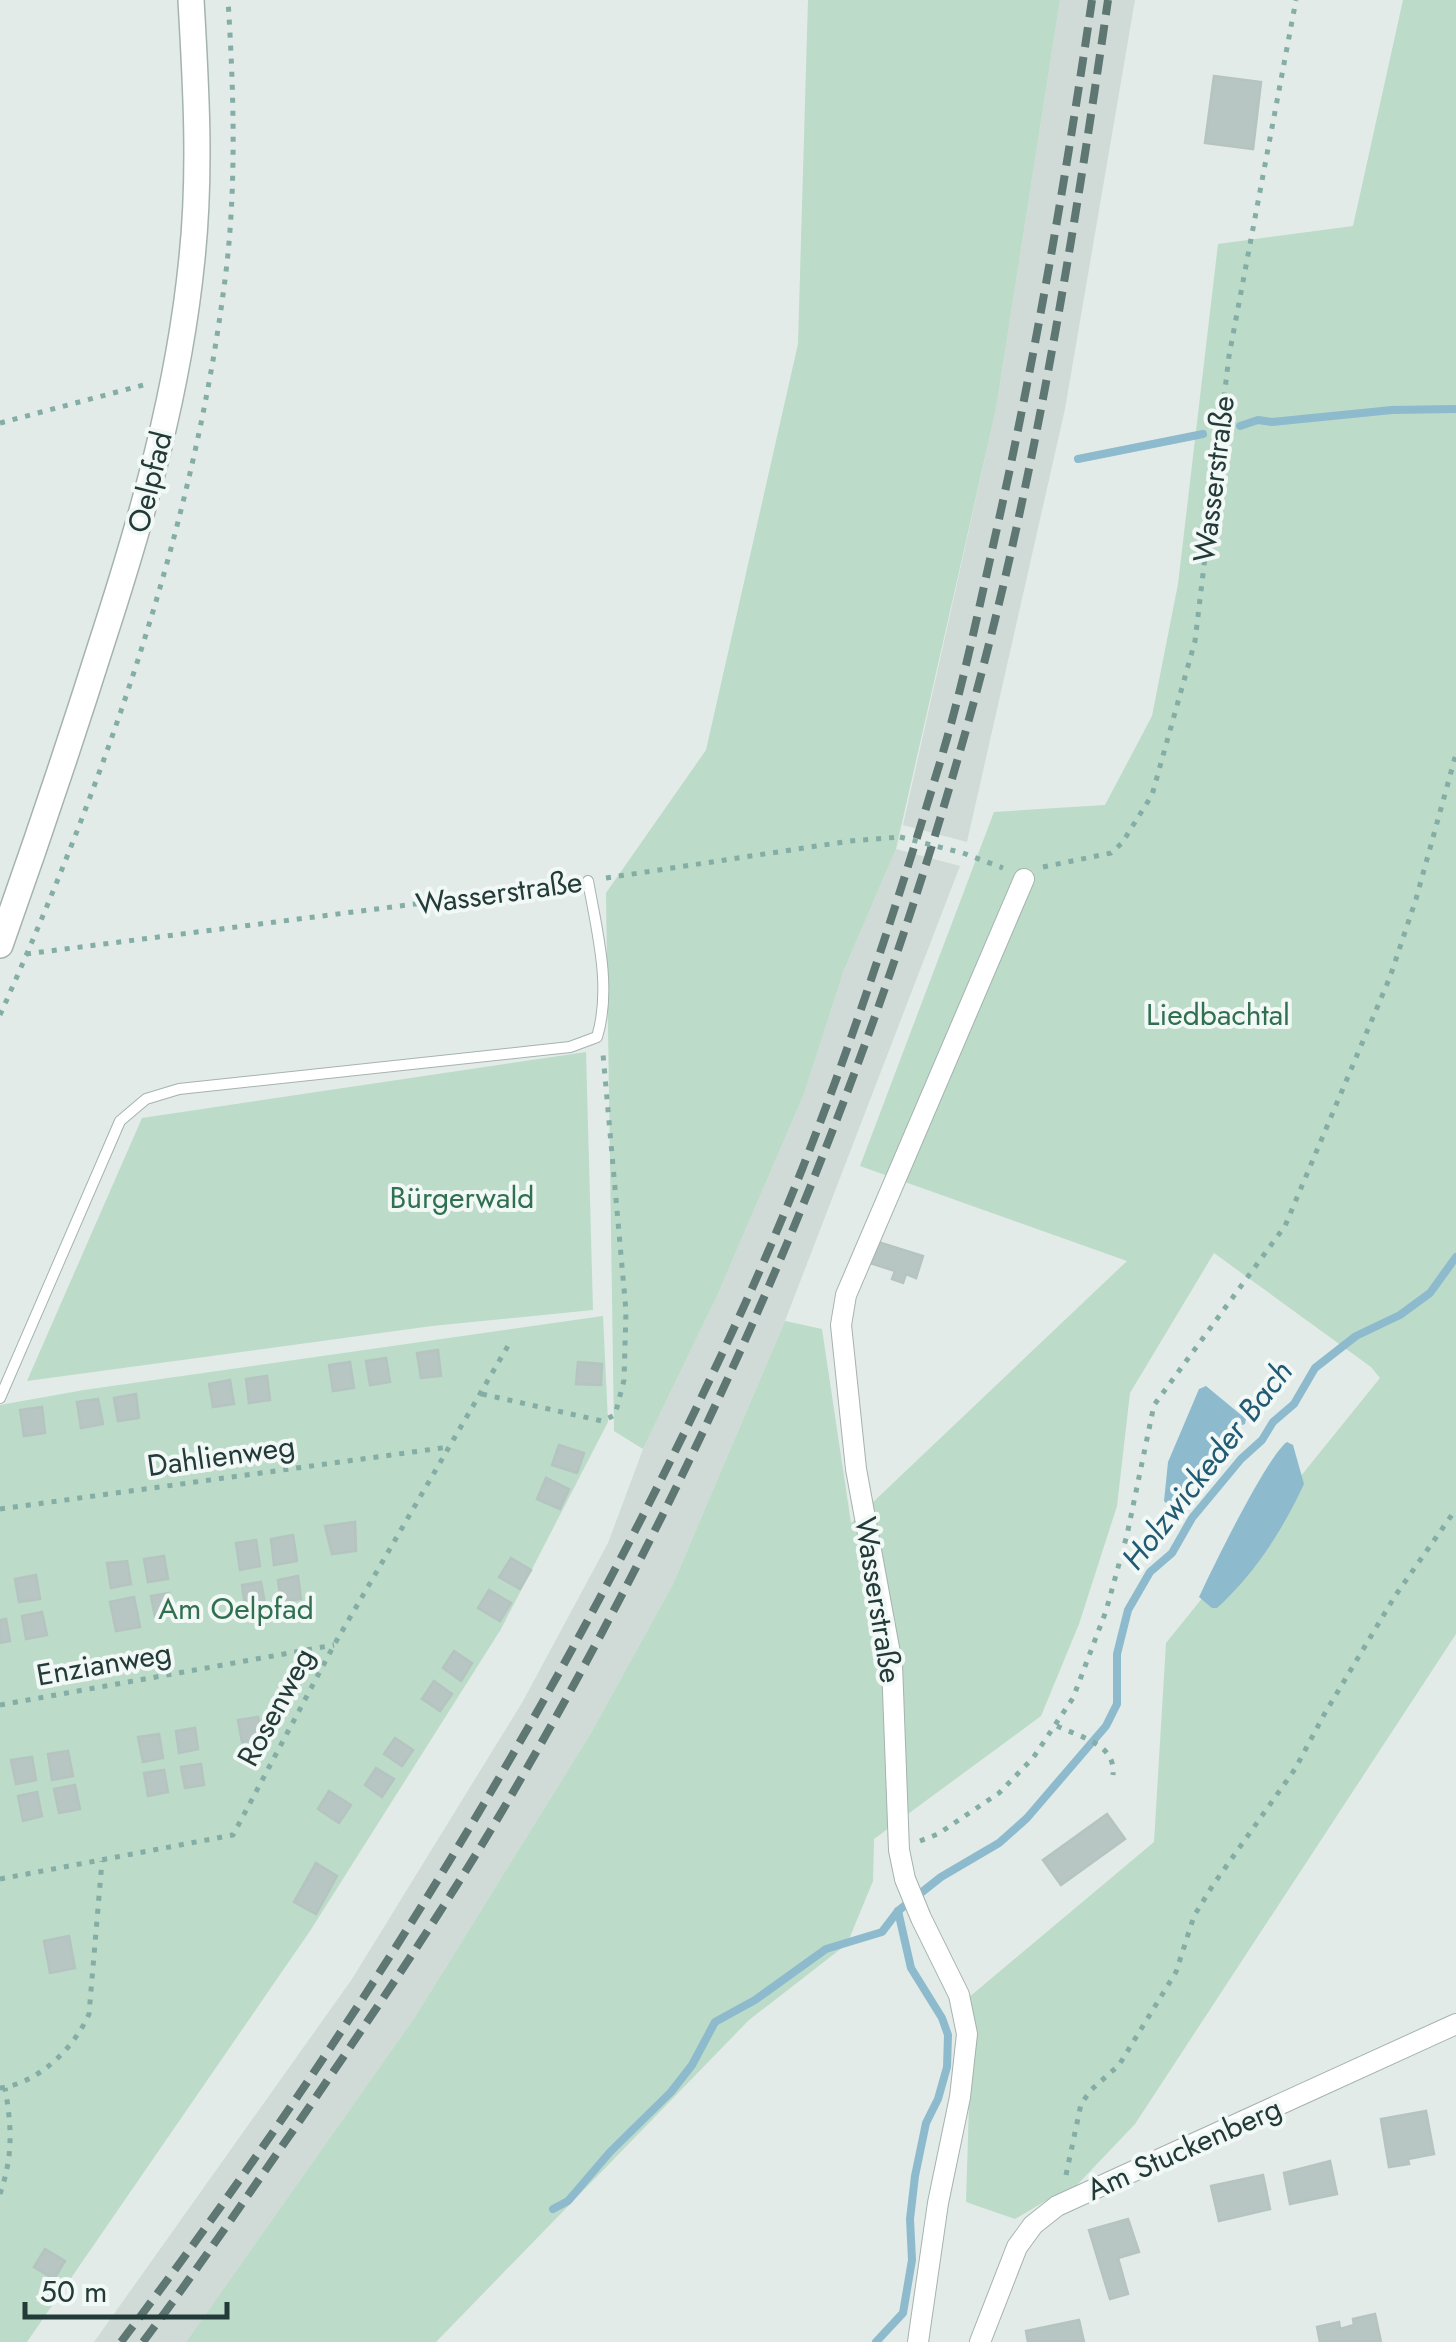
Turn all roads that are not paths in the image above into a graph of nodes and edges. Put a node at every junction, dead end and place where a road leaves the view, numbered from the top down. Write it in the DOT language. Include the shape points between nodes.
graph roads {
  1 [pos="191,0"];
  2 [pos="1024,879"];
  3 [pos="588,882"];
  4 [pos="0,944"];
  5 [pos="0,1398"];
  6 [pos="1456,2024"];
  7 [pos="918,2342"];
  8 [pos="980,2342"];
  1 -- 4 [label="street, Oelpfad" via="198,113 193,239 176,377 146,507"];
  2 -- 7 [label="street, Wasserstraße" via="846,1295 841,1326 856,1468 892,1664 904,1879 959,1995 966,2034"];
  3 -- 5 [label="lane" via="604,1014 597,1037 570,1046 179,1090 146,1099 120,1121"];
  6 -- 8 [label="street, Am Stuckenberg" via="1069,2200 1033,2225 1018,2248"];
}
